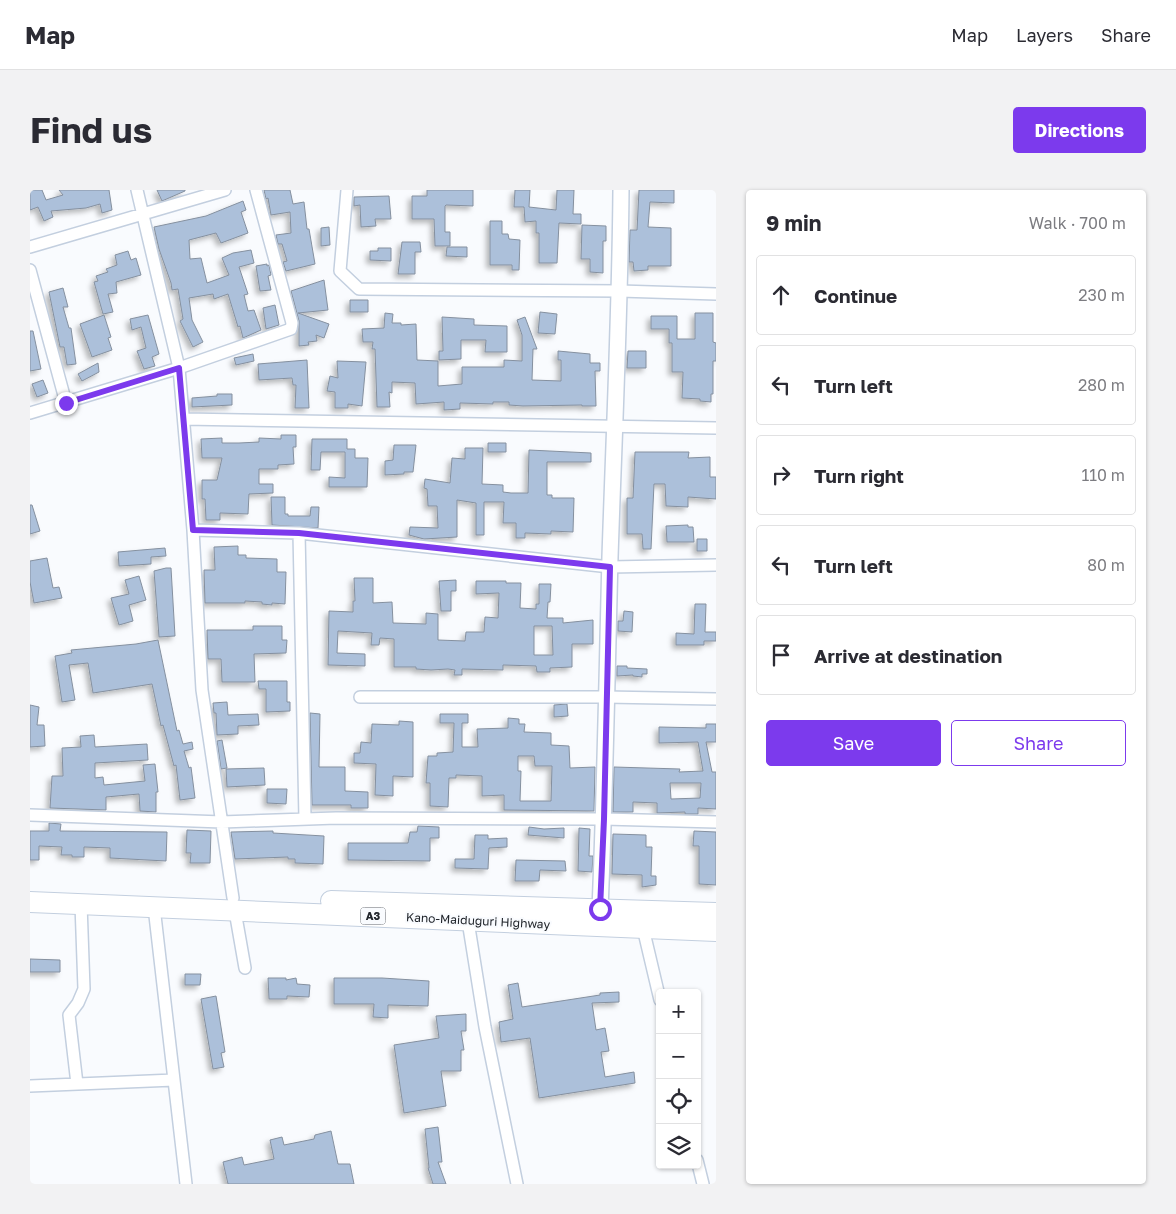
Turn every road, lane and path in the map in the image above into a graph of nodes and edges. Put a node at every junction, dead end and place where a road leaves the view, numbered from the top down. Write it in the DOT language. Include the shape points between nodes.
graph roads {
  1 [pos="137,190"];
  2 [pos="225,190"];
  3 [pos="256,190"];
  4 [pos="347,190"];
  5 [pos="621,190"];
  6 [pos="143,214"];
  7 [pos="30,247"];
  8 [pos="30,270"];
  9 [pos="620,291"];
  10 [pos="716,294"];
  11 [pos="179,368"];
  12 [pos="66,403"];
  13 [pos="30,412"];
  14 [pos="184,419"];
  15 [pos="614,426"];
  16 [pos="716,428"];
  17 [pos="193,530"];
  18 [pos="299,533"];
  19 [pos="716,565"];
  20 [pos="610,567"];
  21 [pos="360,697"];
  22 [pos="606,697"];
  23 [pos="716,699"];
  24 [pos="30,815"];
  25 [pos="305,819"];
  26 [pos="604,819"];
  27 [pos="222,822"];
  28 [pos="716,822"];
  29 [pos="30,890"];
  30 [pos="30,902"];
  31 [pos="81,904"];
  32 [pos="234,904"];
  33 [pos="154,907"];
  34 [pos="600,909"];
  35 [pos="466,913"];
  36 [pos="716,913"];
  37 [pos="643,928"];
  38 [pos="716,931"];
  39 [pos="245,968"];
  40 [pos="657,989"];
  41 [pos="174,1080"];
  42 [pos="77,1084"];
  43 [pos="30,1086"];
  44 [pos="699,1169"];
  45 [pos="186,1184"];
  46 [pos="517,1184"];
  47 [pos="703,1184"];
  1 -- 6 [label="street"];
  2 -- 6 [label="street"];
  3 -- 11 [label="street" via="291,329"];
  4 -- 9 [label="street" via="340,271 359,289"];
  5 -- 9 [label="street"];
  6 -- 7 [label="street"];
  6 -- 11 [label="street"];
  8 -- 12 [label="street"];
  9 -- 10 [label="street"];
  9 -- 15 [label="street"];
  11 -- 12 [label="street"];
  11 -- 14 [label="street"];
  12 -- 13 [label="street"];
  14 -- 15 [label="street"];
  14 -- 17 [label="street"];
  15 -- 16 [label="street"];
  15 -- 20 [label="street"];
  17 -- 18 [label="street"];
  17 -- 27 [label="street" via="202,690"];
  18 -- 20 [label="street"];
  18 -- 25 [label="street"];
  19 -- 20 [label="street"];
  20 -- 22 [label="street"];
  21 -- 22 [label="street"];
  22 -- 23 [label="street"];
  22 -- 26 [label="street"];
  24 -- 27 [label="street"];
  25 -- 26 [label="street"];
  25 -- 27 [label="street"];
  26 -- 28 [label="street"];
  26 -- 34 [label="street"];
  27 -- 32 [label="street"];
  29 -- 32 [label="highway, Kano-Maiduguri Highway / A3"];
  30 -- 31 [label="highway, Kano-Maiduguri Highway / A3"];
  31 -- 33 [label="highway, Kano-Maiduguri Highway / A3"];
  31 -- 42 [label="street" via="84,989 69,1015"];
  32 -- 33 [label="highway, Kano-Maiduguri Highway / A3"];
  32 -- 35 [label="highway, Kano-Maiduguri Highway / A3"];
  32 -- 39 [label="street"];
  33 -- 41 [label="street"];
  34 -- 35 [label="highway, Kano-Maiduguri Highway / A3"];
  34 -- 36 [label="highway, Kano-Maiduguri Highway / A3"];
  35 -- 37 [label="highway, Kano-Maiduguri Highway / A3"];
  35 -- 46 [label="street"];
  37 -- 38 [label="highway, Kano-Maiduguri Highway / A3"];
  37 -- 40 [label="street"];
  41 -- 42 [label="street"];
  41 -- 45 [label="street"];
  42 -- 43 [label="street"];
  44 -- 47 [label="street"];
}
